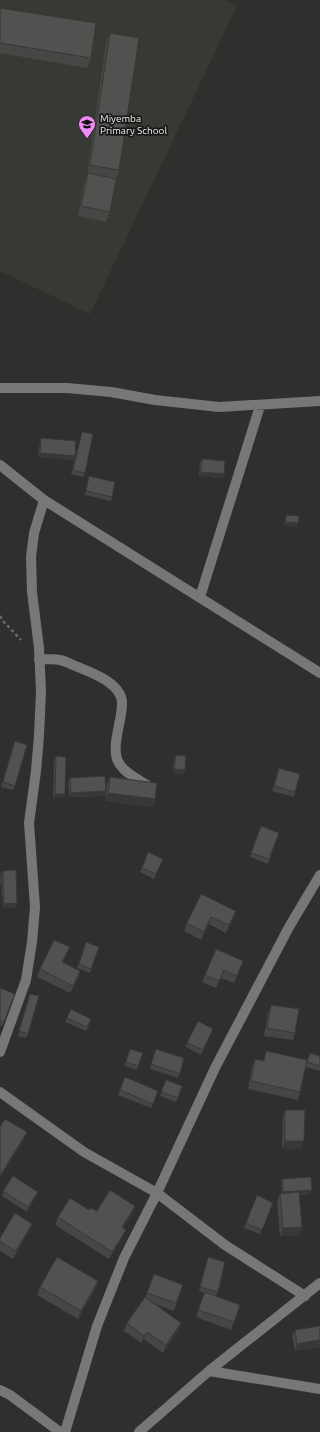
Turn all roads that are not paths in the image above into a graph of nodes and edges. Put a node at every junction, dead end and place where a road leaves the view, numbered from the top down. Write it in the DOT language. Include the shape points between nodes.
graph roads {
  1 [pos="0,388"];
  2 [pos="320,401"];
  3 [pos="260,406"];
  4 [pos="0,465"];
  5 [pos="44,500"];
  6 [pos="200,597"];
  7 [pos="39,657"];
  8 [pos="320,673"];
  9 [pos="147,785"];
  10 [pos="320,874"];
  11 [pos="0,1052"];
  12 [pos="0,1092"];
  13 [pos="157,1193"];
  14 [pos="320,1283"];
  15 [pos="304,1296"];
  16 [pos="209,1371"];
  17 [pos="320,1389"];
  18 [pos="0,1390"];
  19 [pos="60,1432"];
  20 [pos="65,1432"];
  21 [pos="139,1432"];
  1 -- 3 [label="street" via="67,388 219,407"];
  2 -- 3 [label="street"];
  3 -- 6 [label="street"];
  4 -- 5 [label="street"];
  5 -- 6 [label="street"];
  5 -- 7 [label="street" via="34,533 31,557"];
  6 -- 8 [label="street"];
  7 -- 9 [label="street" via="60,660 103,678 120,694 122,702 116,746 118,761 130,775"];
  7 -- 11 [label="street" via="39,736 29,823 35,907 32,942 26,980"];
  10 -- 13 [label="street" via="289,927 215,1068"];
  12 -- 13 [label="street" via="84,1152"];
  13 -- 15 [label="street" via="225,1244"];
  13 -- 20 [label="street" via="124,1258 97,1326"];
  14 -- 15 [label="street"];
  15 -- 16 [label="street"];
  16 -- 17 [label="street"];
  16 -- 21 [label="street"];
  18 -- 19 [label="street"];
}
